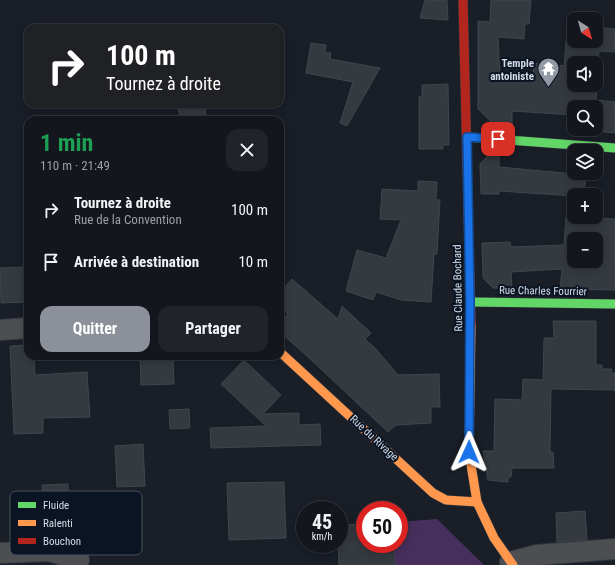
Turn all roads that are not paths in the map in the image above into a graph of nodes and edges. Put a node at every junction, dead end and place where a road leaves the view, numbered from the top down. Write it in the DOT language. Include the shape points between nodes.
graph roads {
  1 [pos="463,0"];
  2 [pos="467,137"];
  3 [pos="615,148"];
  4 [pos="470,302"];
  5 [pos="615,304"];
  6 [pos="24,328"];
  7 [pos="0,330"];
  8 [pos="284,356"];
  9 [pos="477,502"];
  10 [pos="615,548"];
  11 [pos="0,553"];
  12 [pos="10,553"];
  13 [pos="62,555"];
  14 [pos="79,560"];
  15 [pos="512,563"];
  1 -- 2 [label="main road, Rue Claude Bochard"];
  2 -- 3 [label="main road"];
  2 -- 4 [label="main road, Rue Claude Bochard"];
  4 -- 5 [label="main road, Rue Charles Fourrier"];
  4 -- 9 [label="main road, Rue Claude Bochard" via="469,452"];
  6 -- 7 [label="street"];
  8 -- 9 [label="main road, Rue du Rivage" via="433,493 446,500"];
  9 -- 15 [label="main road, Rue Claude Bochard" via="494,538"];
  10 -- 15 [label="street" via="536,555"];
  11 -- 12 [label="street"];
  13 -- 14 [label="street"];
}
